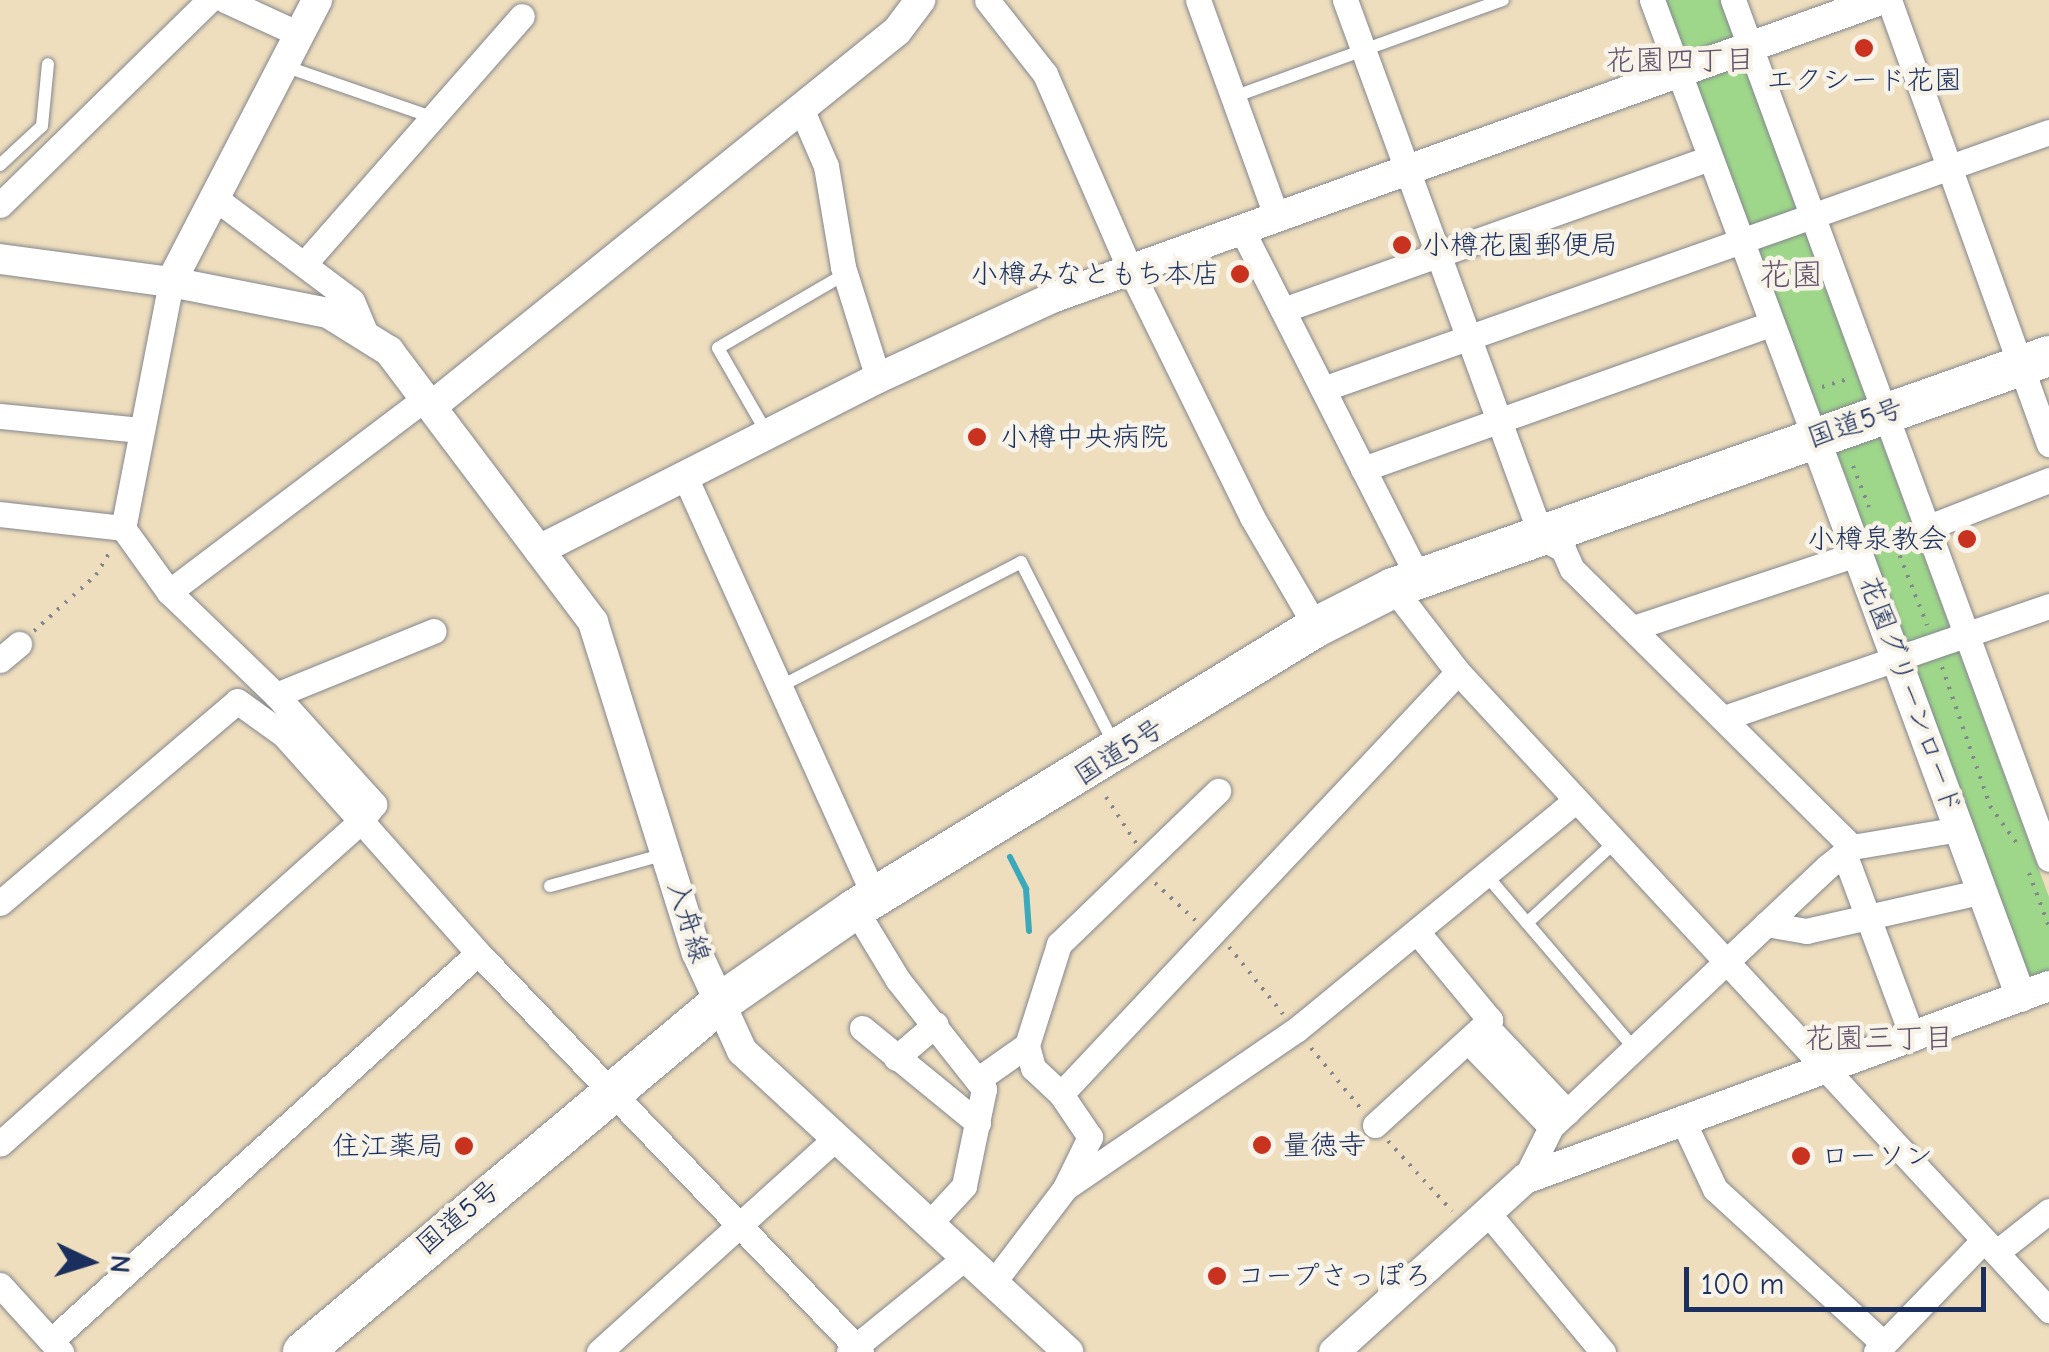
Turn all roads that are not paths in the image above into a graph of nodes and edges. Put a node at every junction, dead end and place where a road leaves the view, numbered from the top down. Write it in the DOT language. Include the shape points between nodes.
graph roads {
  1 [pos="209,0"];
  2 [pos="225,0"];
  3 [pos="317,0"];
  4 [pos="920,0"];
  5 [pos="987,0"];
  6 [pos="1198,0"];
  7 [pos="1344,0"];
  8 [pos="1504,0"];
  9 [pos="1652,0"];
  10 [pos="1733,0"];
  11 [pos="1880,0"];
  12 [pos="1889,0"];
  13 [pos="522,16"];
  14 [pos="299,34"];
  15 [pos="1750,46"];
  16 [pos="1363,50"];
  17 [pos="48,64"];
  18 [pos="283,65"];
  19 [pos="1678,72"];
  20 [pos="1233,96"];
  21 [pos="800,106"];
  22 [pos="428,116"];
  23 [pos="2049,132"];
  24 [pos="1710,158"];
  25 [pos="0,165"];
  26 [pos="1406,168"];
  27 [pos="1951,169"];
  28 [pos="215,198"];
  29 [pos="0,205"];
  30 [pos="1276,214"];
  31 [pos="1811,216"];
  32 [pos="1241,228"];
  33 [pos="1740,240"];
  34 [pos="1438,256"];
  35 [pos="0,259"];
  36 [pos="304,264"];
  37 [pos="1129,267"];
  38 [pos="845,274"];
  39 [pos="171,282"];
  40 [pos="1283,310"];
  41 [pos="1772,323"];
  42 [pos="366,334"];
  43 [pos="1469,336"];
  44 [pos="2035,361"];
  45 [pos="878,378"];
  46 [pos="1324,389"];
  47 [pos="428,402"];
  48 [pos="1888,412"];
  49 [pos="0,416"];
  50 [pos="1499,420"];
  51 [pos="140,430"];
  52 [pos="768,435"];
  53 [pos="2049,444"];
  54 [pos="1821,454"];
  55 [pos="1363,470"];
  56 [pos="686,478"];
  57 [pos="2049,480"];
  58 [pos="0,514"];
  59 [pos="1932,526"];
  60 [pos="123,528"];
  61 [pos="1542,538"];
  62 [pos="540,550"];
  63 [pos="1860,553"];
  64 [pos="1406,583"];
  65 [pos="169,592"];
  66 [pos="2049,606"];
  67 [pos="1316,627"];
  68 [pos="1633,628"];
  69 [pos="434,630"];
  70 [pos="1972,636"];
  71 [pos="1901,662"];
  72 [pos="1458,672"];
  73 [pos="783,685"];
  74 [pos="276,694"];
  75 [pos="1724,718"];
  76 [pos="1118,753"];
  77 [pos="1218,791"];
  78 [pos="1576,800"];
  79 [pos="2041,808"];
  80 [pos="360,821"];
  81 [pos="1960,828"];
  82 [pos="1615,842"];
  83 [pos="1848,850"];
  84 [pos="668,853"];
  85 [pos="2038,862"];
  86 [pos="1488,876"];
  87 [pos="550,886"];
  88 [pos="1983,890"];
  89 [pos="0,903"];
  90 [pos="865,904"];
  91 [pos="1872,920"];
  92 [pos="1527,923"];
  93 [pos="1766,924"];
  94 [pos="1418,934"];
  95 [pos="478,952"];
  96 [pos="1725,962"];
  97 [pos="2035,992"];
  98 [pos="717,1005"];
  99 [pos="936,1024"];
  100 [pos="862,1028"];
  101 [pos="1478,1035"];
  102 [pos="1913,1039"];
  103 [pos="1028,1045"];
  104 [pos="1634,1048"];
  105 [pos="896,1058"];
  106 [pos="1826,1069"];
  107 [pos="980,1078"];
  108 [pos="606,1094"];
  109 [pos="1060,1094"];
  110 [pos="1559,1120"];
  111 [pos="1683,1121"];
  112 [pos="978,1123"];
  113 [pos="1375,1125"];
  114 [pos="835,1138"];
  115 [pos="0,1144"];
  116 [pos="1526,1179"];
  117 [pos="1066,1188"];
  118 [pos="2049,1212"];
  119 [pos="1477,1220"];
  120 [pos="929,1224"];
  121 [pos="740,1226"];
  122 [pos="1990,1247"];
  123 [pos="966,1257"];
  124 [pos="993,1283"];
  125 [pos="0,1285"];
  126 [pos="2049,1310"];
  127 [pos="56,1347"];
  128 [pos="1880,1348"];
  129 [pos="855,1350"];
  130 [pos="303,1352"];
  131 [pos="599,1352"];
  132 [pos="1068,1352"];
  133 [pos="1334,1352"];
  134 [pos="1604,1352"];
  1 -- 29 [label="street"];
  2 -- 14 [label="street"];
  3 -- 14 [label="street"];
  4 -- 21 [label="street" via="897,32"];
  5 -- 37 [label="street" via="1045,74"];
  6 -- 20 [label="street"];
  7 -- 16 [label="street"];
  8 -- 16 [label="lane"];
  9 -- 19 [label="street, 花園グリーンロード"];
  10 -- 15 [label="street"];
  11 -- 15 [label="street"];
  12 -- 27 [label="street"];
  13 -- 22 [label="street"];
  14 -- 18 [label="street"];
  15 -- 19 [label="street"];
  15 -- 31 [label="street"];
  16 -- 20 [label="lane"];
  16 -- 26 [label="street"];
  17 -- 25 [label="lane" via="42,126"];
  18 -- 22 [label="lane"];
  18 -- 28 [label="street"];
  19 -- 24 [label="street, 花園グリーンロード"];
  19 -- 26 [label="street"];
  20 -- 30 [label="street"];
  21 -- 38 [label="street" via="826,166"];
  21 -- 47 [label="street"];
  22 -- 36 [label="street"];
  23 -- 27 [label="street"];
  24 -- 33 [label="street, 花園グリーンロード"];
  24 -- 34 [label="street"];
  26 -- 30 [label="street"];
  26 -- 34 [label="street"];
  27 -- 31 [label="street"];
  27 -- 44 [label="street"];
  28 -- 36 [label="street"];
  28 -- 39 [label="street"];
  30 -- 32 [label="street"];
  31 -- 33 [label="street"];
  31 -- 48 [label="street"];
  32 -- 37 [label="street"];
  32 -- 40 [label="street"];
  33 -- 41 [label="street, 花園グリーンロード"];
  33 -- 43 [label="street"];
  34 -- 40 [label="street"];
  34 -- 43 [label="street"];
  35 -- 39 [label="street, 入舟線"];
  36 -- 42 [label="street" via="352,301"];
  37 -- 45 [label="street"];
  37 -- 67 [label="street" via="1252,517"];
  38 -- 45 [label="street"];
  38 -- 52 [label="lane" via="718,348"];
  39 -- 42 [label="street, 入舟線" via="328,313"];
  39 -- 51 [label="street"];
  40 -- 46 [label="street"];
  41 -- 50 [label="street"];
  41 -- 54 [label="street, 花園グリーンロード"];
  42 -- 47 [label="street, 入舟線" via="389,351"];
  43 -- 46 [label="street"];
  43 -- 50 [label="street"];
  44 -- 48 [label="highway, 国道5号"];
  44 -- 53 [label="street"];
  45 -- 52 [label="street"];
  46 -- 55 [label="street"];
  47 -- 62 [label="street, 入舟線"];
  47 -- 65 [label="street"];
  48 -- 54 [label="highway, 国道5号"];
  48 -- 59 [label="street"];
  49 -- 51 [label="street"];
  50 -- 55 [label="street"];
  50 -- 61 [label="street"];
  51 -- 60 [label="street"];
  52 -- 56 [label="street"];
  54 -- 61 [label="highway, 国道5号"];
  54 -- 63 [label="street, 花園グリーンロード"];
  55 -- 64 [label="street"];
  56 -- 62 [label="street"];
  56 -- 73 [label="street"];
  57 -- 59 [label="street"];
  58 -- 60 [label="street"];
  59 -- 70 [label="street"];
  60 -- 65 [label="street"];
  61 -- 64 [label="highway, 国道5号"];
  61 -- 68 [label="street" via="1563,550 1572,569"];
  62 -- 84 [label="street, 入舟線" via="593,622"];
  63 -- 68 [label="street"];
  63 -- 71 [label="street, 花園グリーンロード"];
  64 -- 67 [label="highway, 国道5号"];
  64 -- 72 [label="street"];
  65 -- 74 [label="street"];
  66 -- 70 [label="street"];
  67 -- 76 [label="highway, 国道5号"];
  68 -- 75 [label="street"];
  69 -- 74 [label="street"];
  70 -- 71 [label="street"];
  70 -- 79 [label="street"];
  71 -- 75 [label="street"];
  71 -- 81 [label="street, 花園グリーンロード"];
  72 -- 78 [label="street"];
  72 -- 109 [label="street"];
  73 -- 76 [label="lane" via="1021,562"];
  73 -- 90 [label="street"];
  74 -- 80 [label="street" via="374,804"];
  75 -- 83 [label="street"];
  76 -- 90 [label="highway, 国道5号"];
  77 -- 103 [label="street" via="1059,944"];
  78 -- 82 [label="street"];
  78 -- 86 [label="street"];
  79 -- 85 [label="street"];
  80 -- 89 [label="street" via="283,734 237,702"];
  80 -- 95 [label="street"];
  80 -- 115 [label="street"];
  81 -- 83 [label="street"];
  81 -- 88 [label="street, 花園グリーンロード"];
  82 -- 92 [label="lane"];
  82 -- 96 [label="street"];
  83 -- 91 [label="street"];
  83 -- 93 [label="street"];
  84 -- 87 [label="lane"];
  84 -- 98 [label="street, 入舟線"];
  86 -- 92 [label="lane"];
  86 -- 94 [label="street"];
  88 -- 91 [label="street"];
  88 -- 97 [label="street, 花園グリーンロード"];
  90 -- 98 [label="highway, 国道5号"];
  90 -- 99 [label="street" via="898,980"];
  91 -- 93 [label="street" via="1787,932"];
  91 -- 102 [label="street"];
  92 -- 104 [label="lane"];
  93 -- 96 [label="street"];
  94 -- 101 [label="street" via="1489,1014"];
  94 -- 117 [label="street" via="1296,1030"];
  95 -- 108 [label="street"];
  95 -- 127 [label="street"];
  96 -- 104 [label="street"];
  96 -- 106 [label="street"];
  97 -- 102 [label="street"];
  98 -- 108 [label="highway, 国道5号"];
  98 -- 114 [label="street, 入舟線" via="742,1051"];
  99 -- 105 [label="street"];
  99 -- 107 [label="street"];
  100 -- 105 [label="street"];
  101 -- 110 [label="street"];
  101 -- 113 [label="street"];
  102 -- 106 [label="street"];
  103 -- 107 [label="street"];
  103 -- 109 [label="street" via="1033,1068"];
  104 -- 110 [label="street"];
  105 -- 112 [label="street"];
  106 -- 111 [label="street"];
  106 -- 122 [label="street"];
  107 -- 112 [label="street" via="986,1100"];
  108 -- 121 [label="street"];
  108 -- 130 [label="highway, 国道5号"];
  109 -- 117 [label="street" via="1090,1137"];
  110 -- 116 [label="street"];
  111 -- 116 [label="street"];
  111 -- 128 [label="street" via="1715,1190"];
  112 -- 120 [label="street" via="964,1186"];
  114 -- 120 [label="street, 入舟線"];
  114 -- 121 [label="street"];
  116 -- 119 [label="street"];
  117 -- 124 [label="street"];
  118 -- 122 [label="street"];
  119 -- 133 [label="street"];
  119 -- 134 [label="street"];
  120 -- 123 [label="street, 入舟線"];
  121 -- 129 [label="street"];
  121 -- 131 [label="street"];
  122 -- 126 [label="street"];
  122 -- 128 [label="street"];
  123 -- 124 [label="street, 入舟線"];
  123 -- 129 [label="street"];
  124 -- 132 [label="street, 入舟線"];
  125 -- 127 [label="street"];
}
